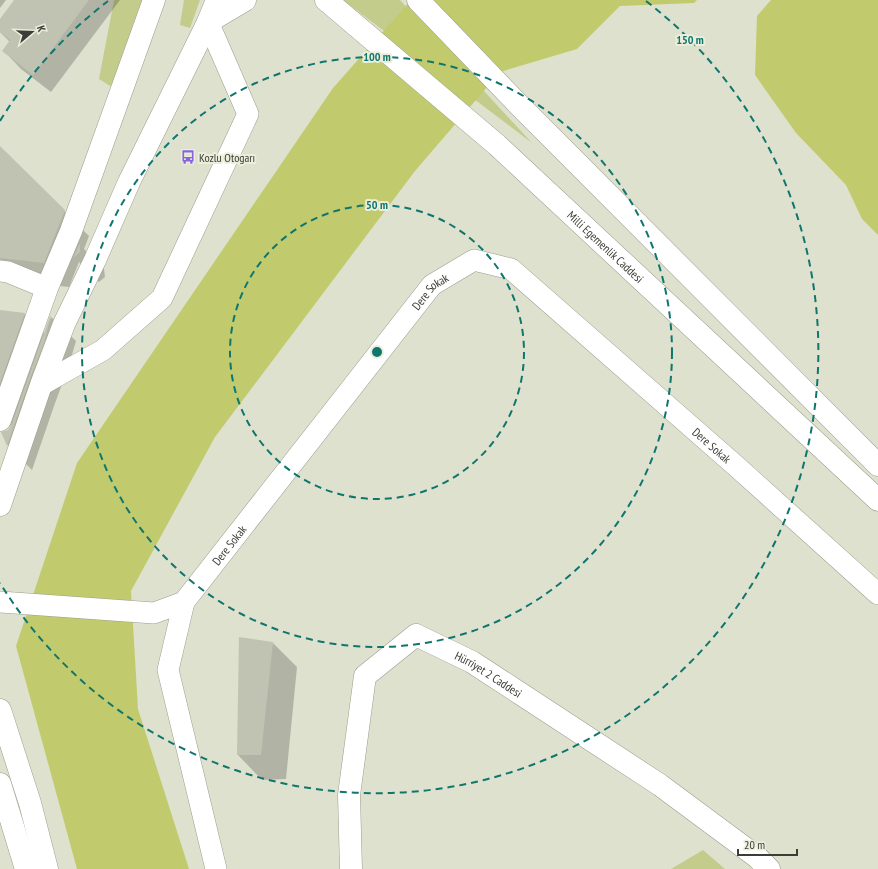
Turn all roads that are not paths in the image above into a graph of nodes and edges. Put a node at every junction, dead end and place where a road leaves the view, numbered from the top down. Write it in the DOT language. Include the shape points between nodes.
graph roads {
  1 [pos="154,0"];
  2 [pos="216,0"];
  3 [pos="245,0"];
  4 [pos="418,0"];
  5 [pos="330,4"];
  6 [pos="208,22"];
  7 [pos="0,271"];
  8 [pos="47,288"];
  9 [pos="41,385"];
  10 [pos="0,420"];
  11 [pos="878,465"];
  12 [pos="878,500"];
  13 [pos="0,505"];
  14 [pos="878,594"];
  15 [pos="0,602"];
  16 [pos="184,602"];
  17 [pos="0,710"];
  18 [pos="0,784"];
  19 [pos="26,869"];
  20 [pos="47,869"];
  21 [pos="216,869"];
  22 [pos="351,869"];
  23 [pos="769,869"];
  1 -- 8 [label="main road" via="71,231"];
  2 -- 6 [label="main road"];
  3 -- 6 [label="main road"];
  4 -- 11 [label="main road" via="519,105"];
  5 -- 12 [label="main road, Milli Egemenlik Caddesi" via="497,145"];
  6 -- 9 [label="main road" via="129,182 64,324"];
  6 -- 9 [label="street" via="248,114 162,298 103,350"];
  7 -- 8 [label="street"];
  8 -- 10 [label="main road"];
  9 -- 13 [label="main road"];
  14 -- 16 [label="street, Dere Sokak" via="511,269 474,260 432,285"];
  15 -- 16 [label="street" via="154,613"];
  16 -- 21 [label="street" via="168,670"];
  17 -- 20 [label="main road" via="30,803"];
  18 -- 19 [label="main road"];
  22 -- 23 [label="main road, Hürriyet 2 Caddesi" via="349,796 365,676 416,634 472,662 660,785 757,857"];
}
